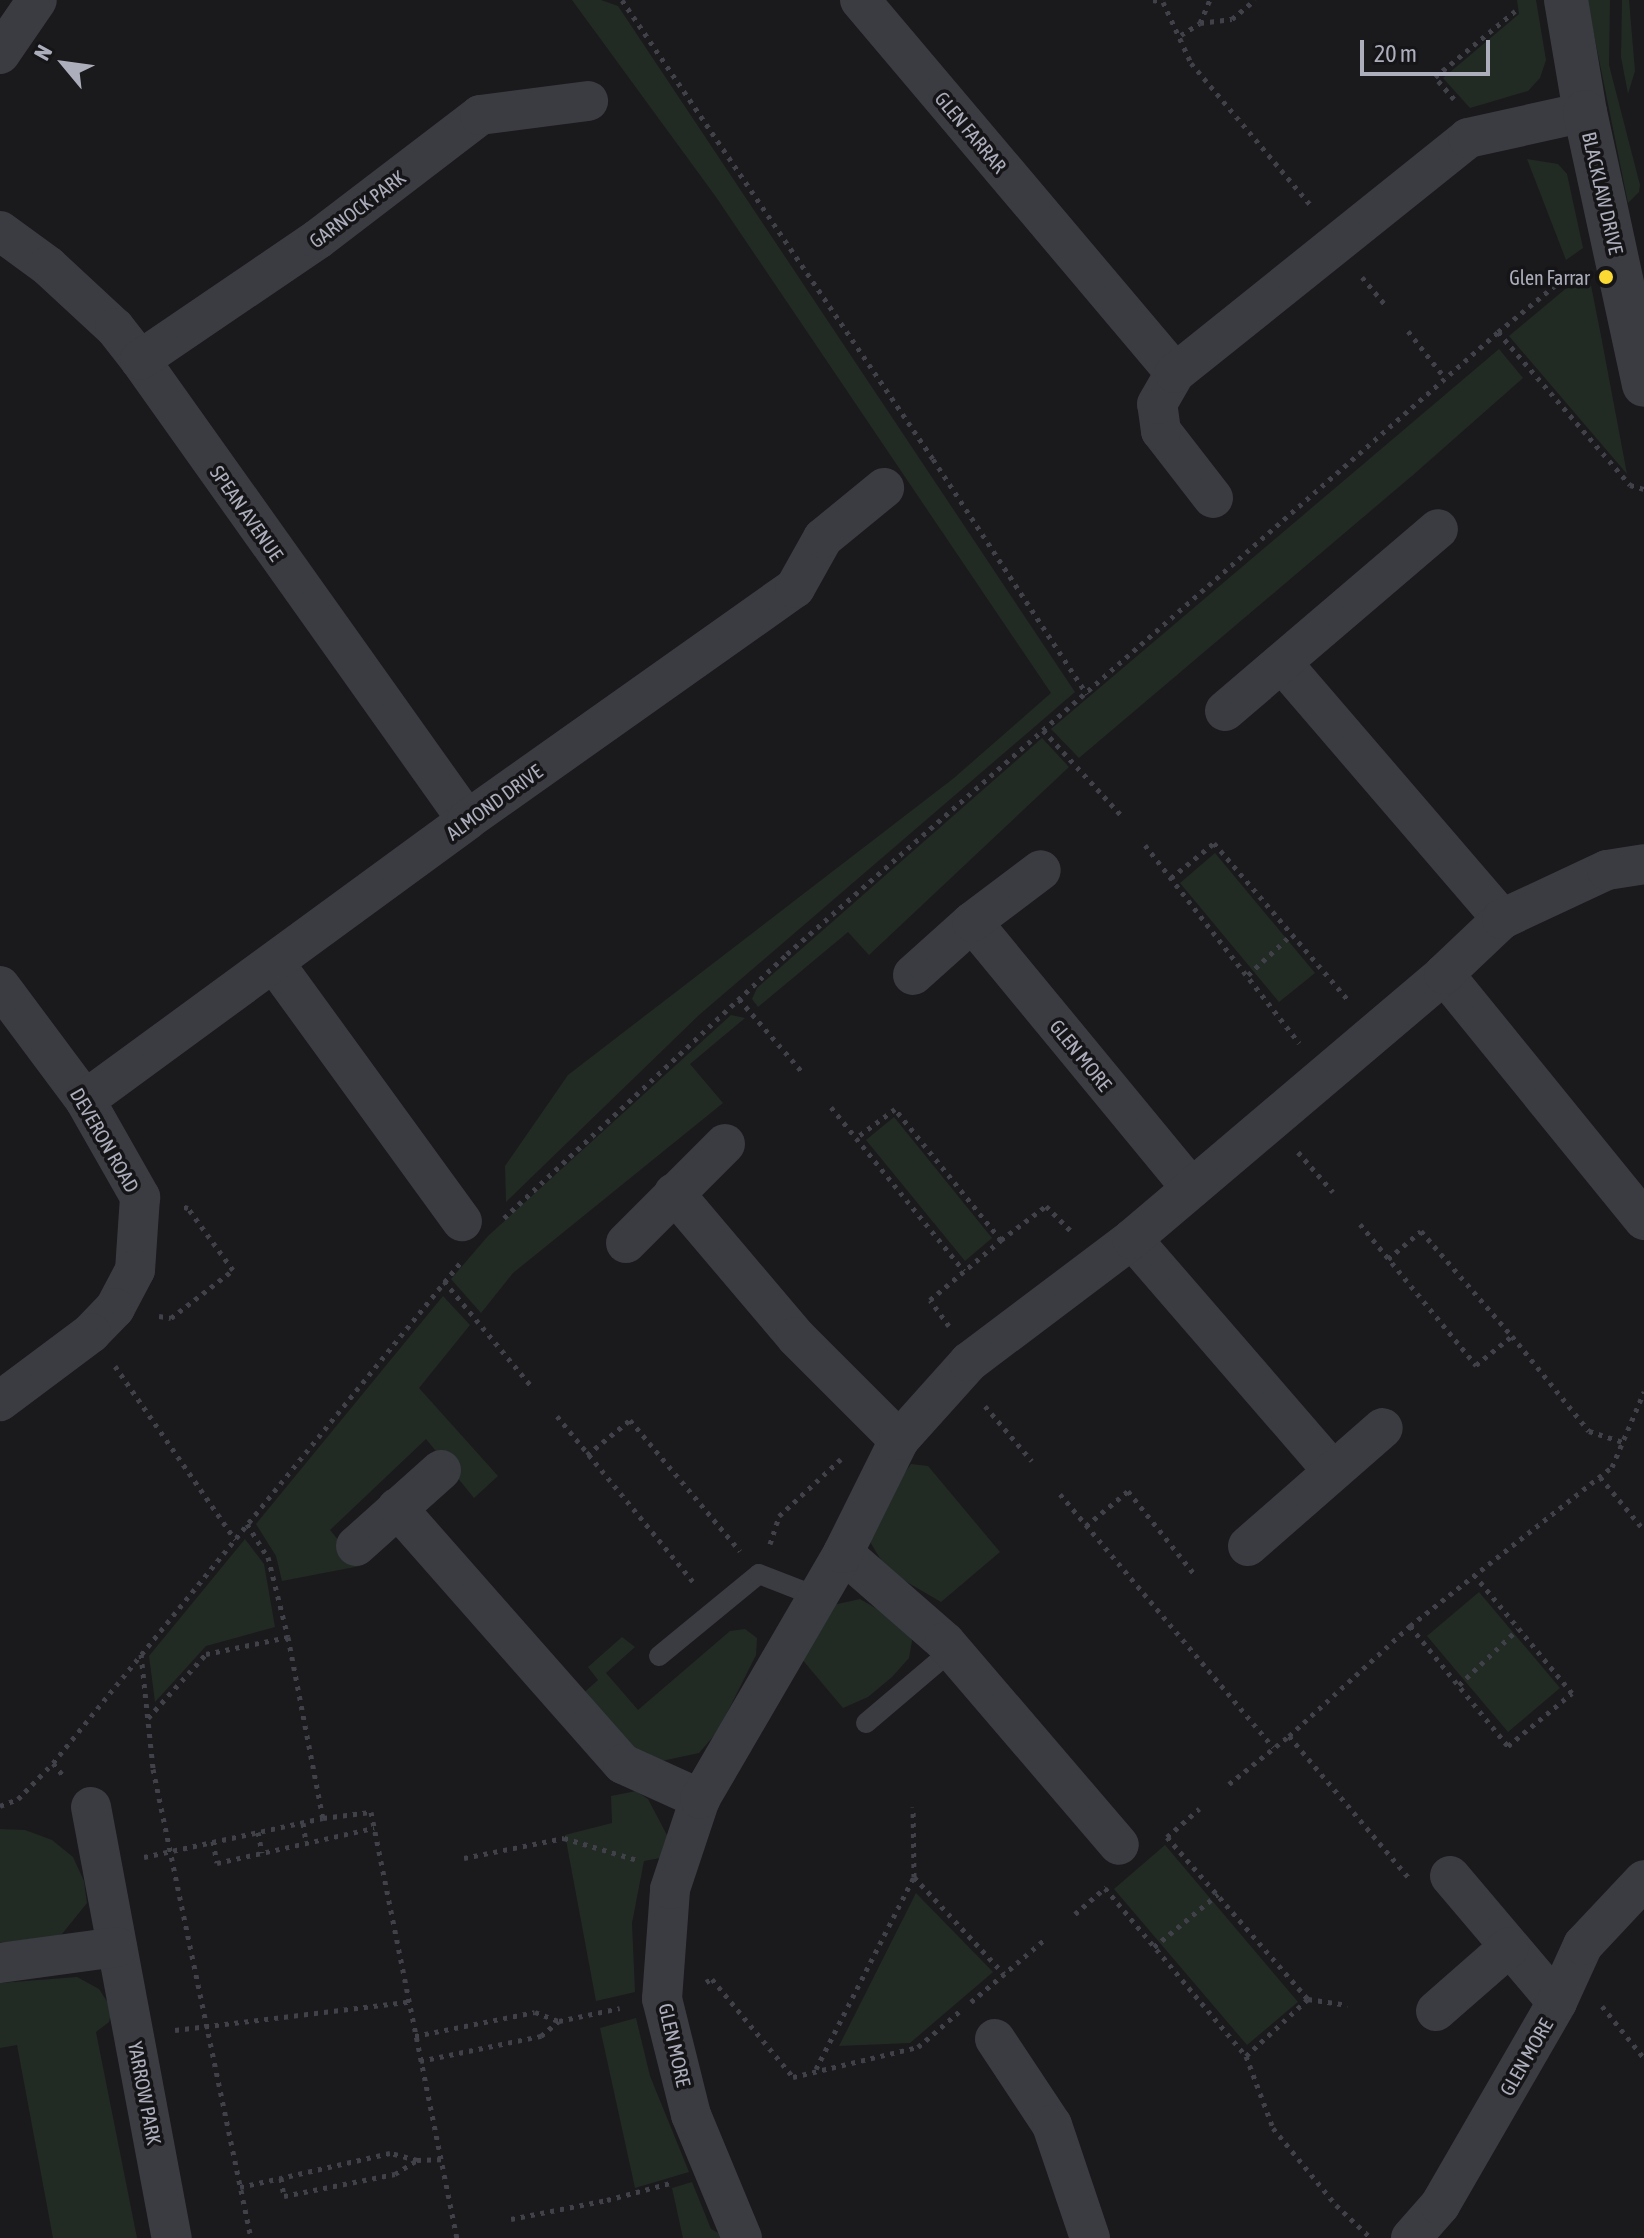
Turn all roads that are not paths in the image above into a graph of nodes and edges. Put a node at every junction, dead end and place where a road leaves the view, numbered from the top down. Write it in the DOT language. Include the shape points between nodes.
graph roads {
  1 [pos="37,0"];
  2 [pos="860,0"];
  3 [pos="1566,0"];
  4 [pos="0,54"];
  5 [pos="588,101"];
  6 [pos="1585,112"];
  7 [pos="0,231"];
  8 [pos="140,360"];
  9 [pos="1175,373"];
  10 [pos="1644,385"];
  11 [pos="884,488"];
  12 [pos="1213,498"];
  13 [pos="1438,529"];
  14 [pos="1282,663"];
  15 [pos="1225,711"];
  16 [pos="467,820"];
  17 [pos="1644,864"];
  18 [pos="1041,870"];
  19 [pos="1502,919"];
  20 [pos="972,922"];
  21 [pos="275,964"];
  22 [pos="1444,974"];
  23 [pos="913,975"];
  24 [pos="3,998"];
  25 [pos="85,1100"];
  26 [pos="725,1144"];
  27 [pos="1191,1188"];
  28 [pos="674,1193"];
  29 [pos="1644,1220"];
  30 [pos="477,1225"];
  31 [pos="1132,1239"];
  32 [pos="626,1243"];
  33 [pos="0,1401"];
  34 [pos="1383,1428"];
  35 [pos="890,1431"];
  36 [pos="441,1470"];
  37 [pos="1333,1471"];
  38 [pos="397,1508"];
  39 [pos="356,1546"];
  40 [pos="1248,1546"];
  41 [pos="843,1553"];
  42 [pos="818,1597"];
  43 [pos="952,1650"];
  44 [pos="659,1656"];
  45 [pos="866,1723"];
  46 [pos="700,1799"];
  47 [pos="91,1807"];
  48 [pos="1119,1845"];
  49 [pos="1450,1876"];
  50 [pos="1644,1880"];
  51 [pos="117,1947"];
  52 [pos="1509,1947"];
  53 [pos="0,1963"];
  54 [pos="1565,1986"];
  55 [pos="1436,2011"];
  56 [pos="995,2039"];
  57 [pos="172,2238"];
  58 [pos="742,2238"];
  59 [pos="1090,2238"];
  60 [pos="1411,2238"];
  1 -- 4 [label="street"];
  2 -- 9 [label="street, GLEN FARRAR"];
  3 -- 6 [label="street, BLACKLAW DRIVE"];
  5 -- 8 [label="street, GARNOCK PARK" via="480,115 318,239"];
  6 -- 9 [label="street" via="1468,138"];
  6 -- 10 [label="street, BLACKLAW DRIVE"];
  7 -- 8 [label="street, SPEAN AVENUE" via="48,266 115,328"];
  8 -- 16 [label="street, SPEAN AVENUE"];
  9 -- 12 [label="street" via="1157,404 1161,431"];
  11 -- 16 [label="street, ALMOND DRIVE" via="823,538 795,588"];
  13 -- 14 [label="street"];
  14 -- 15 [label="street"];
  14 -- 19 [label="street"];
  16 -- 21 [label="street, ALMOND DRIVE"];
  17 -- 19 [label="street, GLEN MORE" via="1607,870"];
  18 -- 20 [label="street"];
  19 -- 22 [label="street, GLEN MORE"];
  20 -- 23 [label="street"];
  20 -- 27 [label="street, GLEN MORE"];
  21 -- 25 [label="street, ALMOND DRIVE"];
  21 -- 30 [label="street"];
  22 -- 27 [label="street, GLEN MORE"];
  22 -- 29 [label="street"];
  24 -- 25 [label="street, DEVERON ROAD"];
  25 -- 33 [label="street, DEVERON ROAD" via="140,1197 135,1270 103,1321"];
  26 -- 28 [label="street"];
  27 -- 31 [label="street, GLEN MORE"];
  28 -- 32 [label="street"];
  28 -- 35 [label="street" via="796,1337"];
  31 -- 35 [label="street, GLEN MORE" via="969,1362"];
  31 -- 37 [label="street"];
  34 -- 37 [label="street"];
  35 -- 41 [label="street, GLEN MORE"];
  36 -- 38 [label="street"];
  37 -- 40 [label="street"];
  38 -- 39 [label="street"];
  38 -- 46 [label="street" via="623,1764"];
  41 -- 42 [label="street, GLEN MORE"];
  41 -- 43 [label="street"];
  42 -- 44 [label="lane" via="759,1574"];
  42 -- 46 [label="street, GLEN MORE"];
  43 -- 45 [label="lane"];
  43 -- 48 [label="street"];
  46 -- 58 [label="street, GLEN MORE" via="670,1889 662,1999 691,2115"];
  47 -- 51 [label="street, YARROW PARK"];
  49 -- 52 [label="street"];
  50 -- 54 [label="street, GLEN MORE" via="1583,1945"];
  51 -- 53 [label="street"];
  51 -- 57 [label="street, YARROW PARK"];
  52 -- 54 [label="street"];
  52 -- 55 [label="street"];
  54 -- 60 [label="street, GLEN MORE" via="1440,2205"];
  56 -- 59 [label="street" via="1052,2125"];
}
